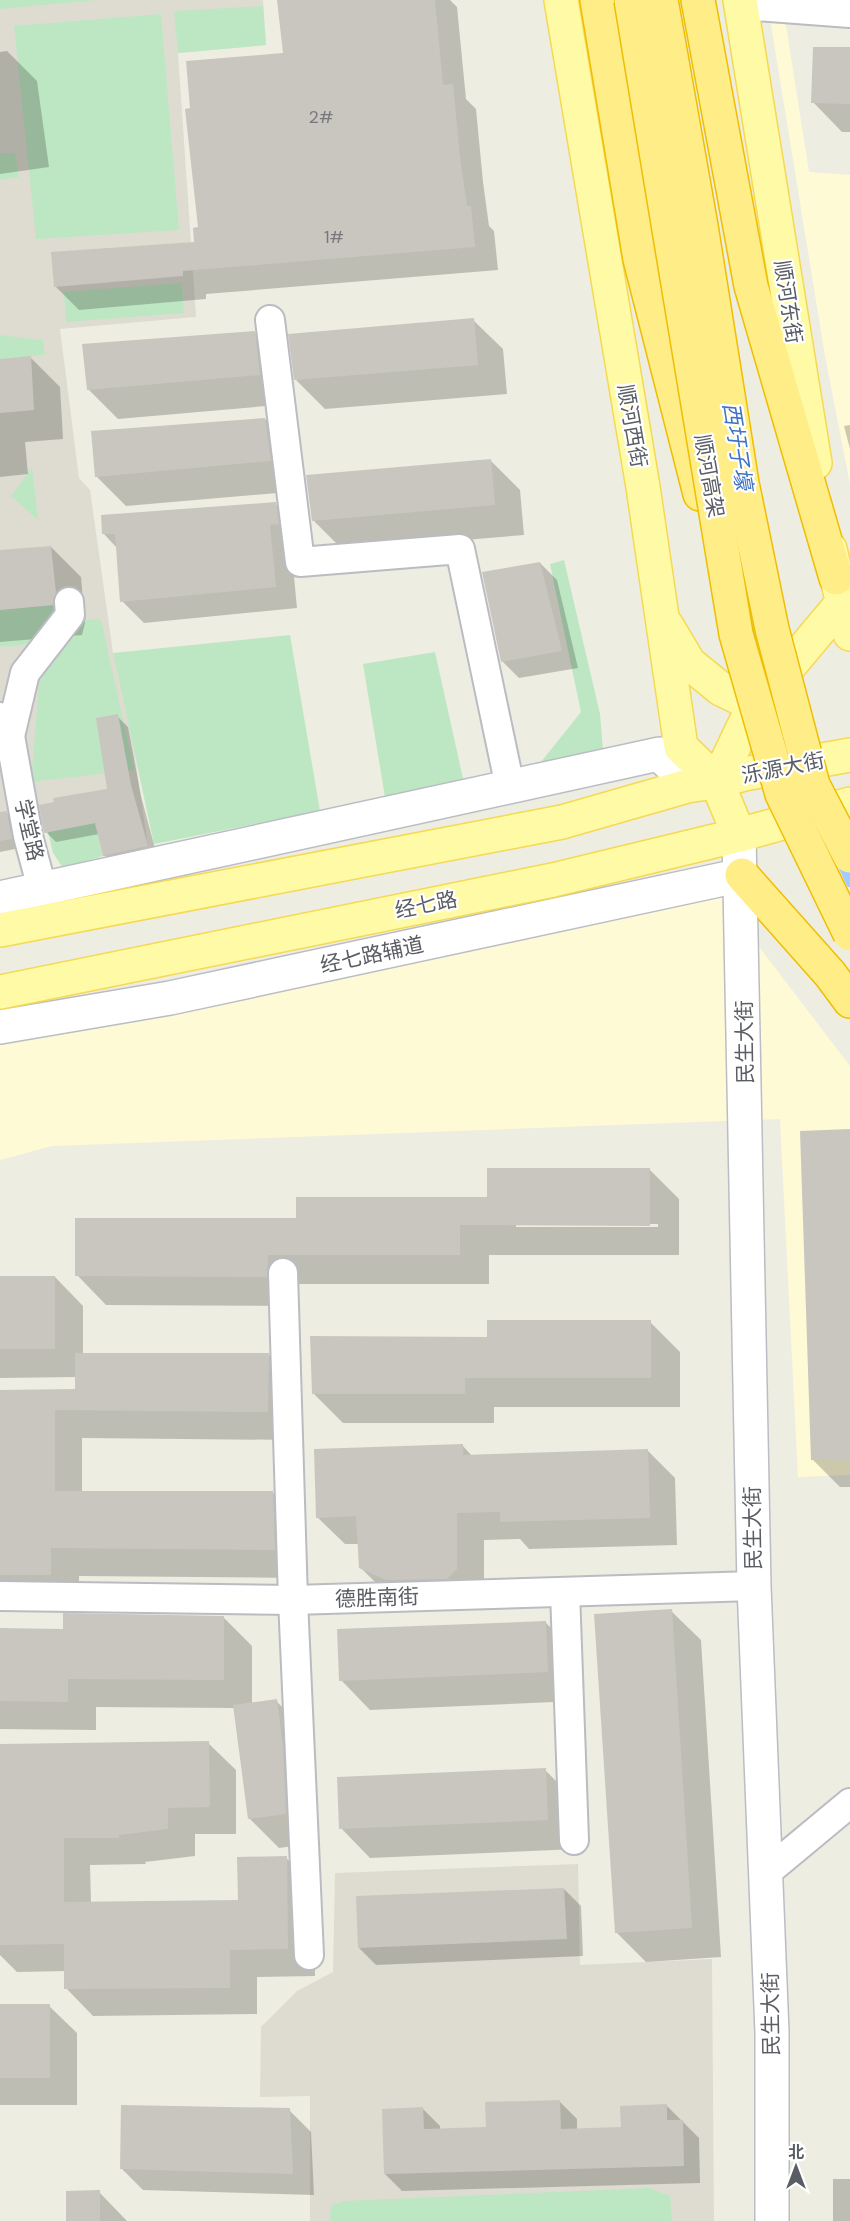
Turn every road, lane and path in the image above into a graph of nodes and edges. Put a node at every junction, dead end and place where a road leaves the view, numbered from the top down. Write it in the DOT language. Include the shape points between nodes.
graph roads {
  1 [pos="561,0"];
  2 [pos="597,0"];
  3 [pos="631,0"];
  4 [pos="660,0"];
  5 [pos="698,0"];
  6 [pos="741,3"];
  7 [pos="850,13"];
  8 [pos="270,320"];
  9 [pos="69,602"];
  10 [pos="843,605"];
  11 [pos="661,616"];
  12 [pos="736,634"];
  13 [pos="13,675"];
  14 [pos="762,699"];
  15 [pos="5,727"];
  16 [pos="846,755"];
  17 [pos="717,780"];
  18 [pos="510,787"];
  19 [pos="850,804"];
  20 [pos="753,831"];
  21 [pos="850,856"];
  22 [pos="742,875"];
  23 [pos="42,888"];
  24 [pos="0,898"];
  25 [pos="0,930"];
  26 [pos="850,934"];
  27 [pos="0,992"];
  28 [pos="850,1001"];
  29 [pos="0,1027"];
  30 [pos="283,1273"];
  31 [pos="754,1586"];
  32 [pos="565,1592"];
  33 [pos="0,1596"];
  34 [pos="293,1600"];
  35 [pos="850,1803"];
  36 [pos="574,1840"];
  37 [pos="767,1872"];
  38 [pos="309,1955"];
  39 [pos="772,2221"];
  1 -- 11 [label="main road, 顺河西街"];
  2 -- 12 [label="highway, bridge" via="640,259"];
  3 -- 12 [label="highway, 顺河高架, bridge"];
  4 -- 21 [label="highway, 顺河高架, bridge" via="742,483 772,628 813,785"];
  5 -- 10 [label="highway" via="751,286"];
  6 -- 7 [label="street"];
  6 -- 10 [label="main road, 顺河东街" via="809,434"];
  8 -- 18 [label="street" via="300,562 460,549"];
  9 -- 13 [label="street, 学堂路" via="70,615"];
  10 -- 14 [label="main road"];
  11 -- 14 [label="main road" via="689,663 721,689 744,700"];
  11 -- 17 [label="main road, 顺河西街" via="681,747"];
  12 -- 26 [label="highway, 顺河高架, bridge" via="782,794"];
  13 -- 15 [label="street, 学堂路"];
  14 -- 17 [label="main road" via="738,733"];
  15 -- 23 [label="street, 学堂路"];
  16 -- 17 [label="main road, 泺源大街, bridge"];
  17 -- 18 [label="street" via="659,754"];
  17 -- 20 [label="main road, 顺河西街"];
  17 -- 25 [label="main road" via="562,822"];
  18 -- 23 [label="street"];
  19 -- 20 [label="main road, 经七路, bridge"];
  20 -- 22 [label="street, 民生大街"];
  20 -- 27 [label="main road, 经七路" via="553,880"];
  22 -- 28 [label="highway"];
  22 -- 29 [label="street, 经七路辅道" via="170,998"];
  22 -- 31 [label="street, 民生大街"];
  23 -- 24 [label="street"];
  30 -- 34 [label="street"];
  31 -- 32 [label="street, 德胜南街"];
  31 -- 37 [label="street, 民生大街"];
  32 -- 34 [label="street, 德胜南街"];
  32 -- 36 [label="street"];
  33 -- 34 [label="street, 德胜南街"];
  34 -- 38 [label="street"];
  35 -- 37 [label="street"];
  37 -- 39 [label="street, 民生大街"];
}
